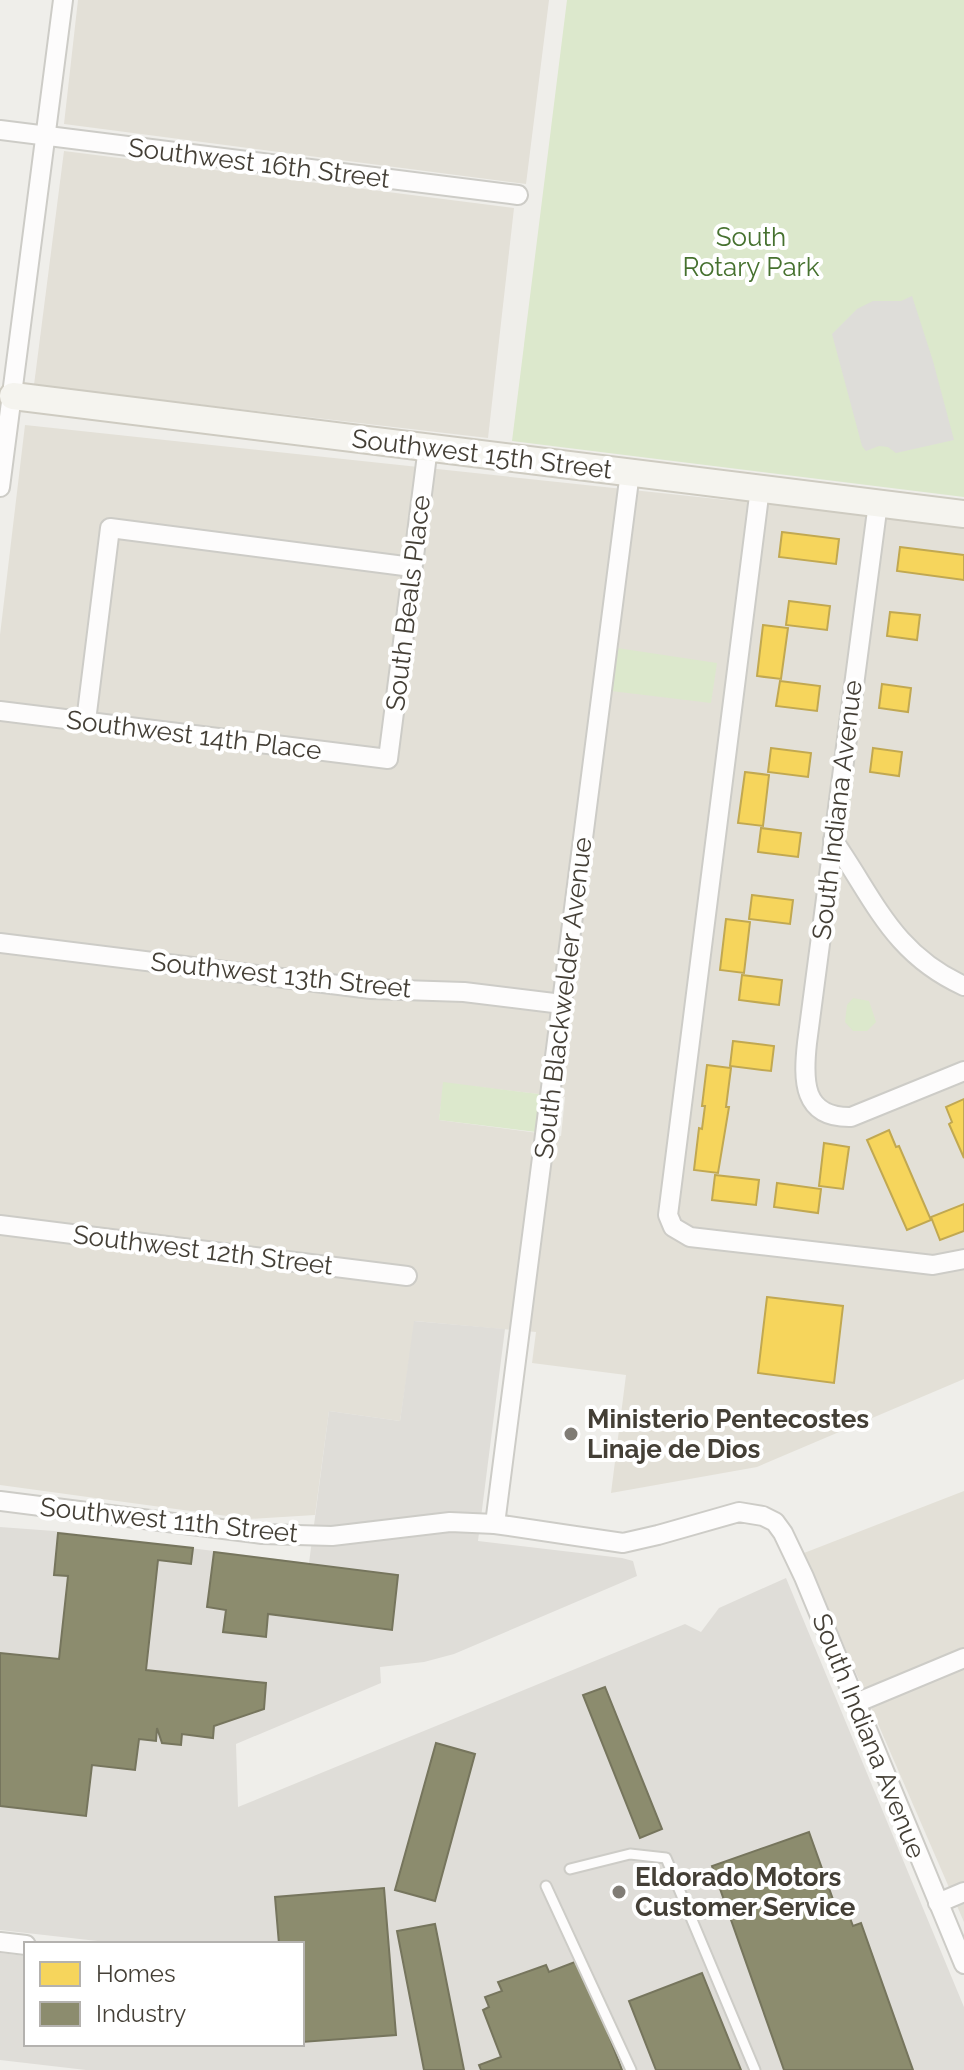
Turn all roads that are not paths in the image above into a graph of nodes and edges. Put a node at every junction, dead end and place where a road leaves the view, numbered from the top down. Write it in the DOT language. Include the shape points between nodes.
graph roads {
  1 [pos="63,0"];
  2 [pos="0,130"];
  3 [pos="45,136"];
  4 [pos="518,195"];
  5 [pos="7,395"];
  6 [pos="428,447"];
  7 [pos="630,472"];
  8 [pos="0,487"];
  9 [pos="760,488"];
  10 [pos="878,503"];
  11 [pos="964,514"];
  12 [pos="412,567"];
  13 [pos="0,711"];
  14 [pos="86,721"];
  15 [pos="388,759"];
  16 [pos="833,840"];
  17 [pos="0,943"];
  18 [pos="964,986"];
  19 [pos="562,1004"];
  20 [pos="964,1071"];
  21 [pos="0,1225"];
  22 [pos="964,1259"];
  23 [pos="407,1276"];
  24 [pos="0,1501"];
  25 [pos="763,1516"];
  26 [pos="495,1524"];
  27 [pos="964,1658"];
  28 [pos="856,1703"];
  29 [pos="570,1869"];
  30 [pos="546,1886"];
  31 [pos="964,1892"];
  32 [pos="938,1903"];
  33 [pos="0,1942"];
  34 [pos="24,1945"];
  35 [pos="964,1964"];
  36 [pos="631,2070"];
  37 [pos="755,2070"];
  1 -- 3 [label="street"];
  2 -- 3 [label="street, Southwest 16th Street"];
  3 -- 4 [label="street, Southwest 16th Street"];
  3 -- 5 [label="street"];
  5 -- 6 [label="street, Southwest 15th Street"];
  5 -- 8 [label="street"];
  6 -- 7 [label="street, Southwest 15th Street"];
  6 -- 12 [label="street, South Beals Place"];
  7 -- 9 [label="street, Southwest 15th Street"];
  7 -- 19 [label="street, South Blackwelder Avenue"];
  9 -- 10 [label="street, Southwest 15th Street"];
  9 -- 22 [label="street" via="668,1215 673,1227 690,1237 933,1265"];
  10 -- 11 [label="street, Southwest 15th Street"];
  10 -- 16 [label="street, South Indiana Avenue"];
  12 -- 14 [label="street" via="110,528"];
  12 -- 15 [label="street, South Beals Place"];
  13 -- 14 [label="street, Southwest 14th Place"];
  14 -- 15 [label="street, Southwest 14th Place"];
  16 -- 18 [label="street" via="892,932 923,962"];
  16 -- 20 [label="street, South Indiana Avenue" via="804,1069 809,1096 823,1112 851,1117"];
  17 -- 19 [label="street, Southwest 13th Street" via="371,989 464,992"];
  19 -- 26 [label="street, South Blackwelder Avenue"];
  21 -- 23 [label="street, Southwest 12th Street"];
  24 -- 26 [label="street, Southwest 11th Street" via="299,1536 450,1522"];
  25 -- 26 [label="street, Southwest 11th Street" via="739,1512 623,1543"];
  25 -- 28 [label="street, South Indiana Avenue" via="783,1533"];
  27 -- 28 [label="street"];
  28 -- 32 [label="street, South Indiana Avenue"];
  29 -- 37 [label="lane" via="630,1854 666,1858"];
  30 -- 36 [label="lane"];
  31 -- 32 [label="street"];
  32 -- 35 [label="street, South Indiana Avenue"];
  33 -- 34 [label="street"];
}
